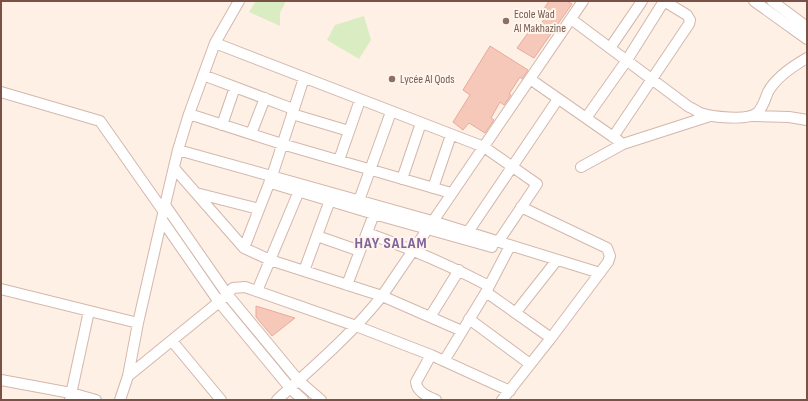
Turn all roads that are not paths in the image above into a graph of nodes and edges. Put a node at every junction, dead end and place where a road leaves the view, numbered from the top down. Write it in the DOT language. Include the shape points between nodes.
graph roads {
  1 [pos="239,1"];
  2 [pos="583,1"];
  3 [pos="642,1"];
  4 [pos="664,1"];
  5 [pos="754,1"];
  6 [pos="772,1"];
  7 [pos="571,19"];
  8 [pos="807,27"];
  9 [pos="807,39"];
  10 [pos="215,43"];
  11 [pos="610,48"];
  12 [pos="807,58"];
  13 [pos="627,60"];
  14 [pos="203,75"];
  15 [pos="304,78"];
  16 [pos="530,79"];
  17 [pos="652,79"];
  18 [pos="235,87"];
  19 [pos="1,92"];
  20 [pos="265,98"];
  21 [pos="558,99"];
  22 [pos="360,100"];
  23 [pos="293,112"];
  24 [pos="392,112"];
  25 [pos="189,114"];
  26 [pos="711,116"];
  27 [pos="752,116"];
  28 [pos="586,118"];
  29 [pos="807,120"];
  30 [pos="421,123"];
  31 [pos="222,125"];
  32 [pos="349,132"];
  33 [pos="251,134"];
  34 [pos="451,135"];
  35 [pos="613,137"];
  36 [pos="282,144"];
  37 [pos="623,144"];
  38 [pos="484,148"];
  39 [pos="177,153"];
  40 [pos="339,160"];
  41 [pos="512,167"];
  42 [pos="581,167"];
  43 [pos="174,168"];
  44 [pos="370,170"];
  45 [pos="270,179"];
  46 [pos="402,179"];
  47 [pos="433,188"];
  48 [pos="299,191"];
  49 [pos="196,193"];
  50 [pos="452,193"];
  51 [pos="330,200"];
  52 [pos="358,205"];
  53 [pos="520,207"];
  54 [pos="259,209"];
  55 [pos="164,212"];
  56 [pos="374,214"];
  57 [pos="429,225"];
  58 [pos="468,232"];
  59 [pos="367,233"];
  60 [pos="317,236"];
  61 [pos="498,242"];
  62 [pos="244,248"];
  63 [pos="508,248"];
  64 [pos="413,249"];
  65 [pos="360,251"];
  66 [pos="270,260"];
  67 [pos="556,263"];
  68 [pos="459,270"];
  69 [pos="304,271"];
  70 [pos="597,276"];
  71 [pos="347,285"];
  72 [pos="487,289"];
  73 [pos="1,290"];
  74 [pos="257,291"];
  75 [pos="227,294"];
  76 [pos="382,296"];
  77 [pos="219,302"];
  78 [pos="89,312"];
  79 [pos="516,312"];
  80 [pos="430,317"];
  81 [pos="469,319"];
  82 [pos="138,323"];
  83 [pos="356,326"];
  84 [pos="462,331"];
  85 [pos="551,338"];
  86 [pos="172,341"];
  87 [pos="431,355"];
  88 [pos="444,361"];
  89 [pos="530,364"];
  90 [pos="128,376"];
  91 [pos="1,380"];
  92 [pos="299,380"];
  93 [pos="290,388"];
  94 [pos="510,391"];
  95 [pos="70,397"];
  96 [pos="96,400"];
  97 [pos="120,400"];
  98 [pos="221,400"];
  99 [pos="277,400"];
  100 [pos="303,400"];
  101 [pos="321,400"];
  102 [pos="436,400"];
  103 [pos="502,400"];
  1 -- 10 [label="street"];
  2 -- 7 [label="street"];
  3 -- 11 [label="street"];
  4 -- 13 [label="street"];
  4 -- 17 [label="street" via="687,15 690,20"];
  5 -- 9 [label="street"];
  6 -- 8 [label="street"];
  7 -- 11 [label="street"];
  7 -- 16 [label="street"];
  10 -- 14 [label="street"];
  10 -- 15 [label="street"];
  11 -- 13 [label="street"];
  12 -- 27 [label="street" via="775,82 760,110"];
  13 -- 17 [label="street"];
  13 -- 28 [label="street"];
  14 -- 18 [label="street"];
  14 -- 25 [label="street"];
  15 -- 22 [label="street"];
  15 -- 23 [label="street"];
  16 -- 21 [label="street"];
  16 -- 38 [label="street"];
  17 -- 26 [label="street" via="700,113"];
  17 -- 35 [label="street"];
  18 -- 20 [label="street"];
  18 -- 31 [label="street"];
  19 -- 55 [label="street" via="100,121"];
  20 -- 23 [label="street"];
  20 -- 33 [label="street"];
  21 -- 28 [label="street"];
  21 -- 41 [label="street"];
  22 -- 24 [label="street"];
  22 -- 32 [label="street"];
  23 -- 32 [label="street"];
  23 -- 36 [label="street"];
  24 -- 30 [label="street"];
  24 -- 44 [label="street"];
  25 -- 31 [label="street"];
  25 -- 39 [label="street"];
  26 -- 27 [label="street"];
  26 -- 37 [label="street"];
  27 -- 29 [label="street"];
  28 -- 35 [label="street"];
  30 -- 34 [label="street"];
  30 -- 46 [label="street"];
  31 -- 33 [label="street"];
  32 -- 40 [label="street"];
  33 -- 36 [label="street"];
  34 -- 38 [label="street"];
  34 -- 47 [label="street"];
  35 -- 37 [label="street"];
  36 -- 40 [label="street"];
  36 -- 45 [label="street"];
  37 -- 42 [label="street"];
  38 -- 41 [label="street"];
  38 -- 50 [label="street"];
  39 -- 43 [label="street"];
  39 -- 45 [label="street"];
  40 -- 44 [label="street"];
  41 -- 53 [label="street" via="537,184"];
  41 -- 58 [label="street"];
  43 -- 49 [label="street"];
  43 -- 55 [label="street"];
  44 -- 46 [label="street"];
  44 -- 52 [label="street"];
  45 -- 48 [label="street"];
  45 -- 52 [label="street"];
  45 -- 54 [label="street"];
  46 -- 47 [label="street"];
  47 -- 50 [label="street"];
  48 -- 51 [label="street"];
  48 -- 66 [label="street"];
  49 -- 54 [label="street"];
  49 -- 62 [label="street"];
  50 -- 57 [label="street"];
  51 -- 52 [label="street"];
  51 -- 60 [label="street"];
  52 -- 56 [label="street"];
  52 -- 57 [label="street"];
  53 -- 61 [label="street"];
  53 -- 70 [label="street" via="607,248 610,256 608,262"];
  54 -- 62 [label="street"];
  55 -- 75 [label="street"];
  55 -- 77 [label="street"];
  55 -- 82 [label="street"];
  56 -- 57 [label="street"];
  56 -- 59 [label="street"];
  57 -- 58 [label="street"];
  57 -- 63 [label="street"];
  57 -- 64 [label="street"];
  58 -- 61 [label="street"];
  59 -- 64 [label="street"];
  59 -- 65 [label="street"];
  60 -- 65 [label="street"];
  60 -- 69 [label="street"];
  61 -- 63 [label="street"];
  62 -- 66 [label="street"];
  63 -- 67 [label="street"];
  63 -- 72 [label="street"];
  64 -- 68 [label="street"];
  64 -- 76 [label="street"];
  65 -- 71 [label="street"];
  66 -- 69 [label="street"];
  66 -- 74 [label="street"];
  67 -- 70 [label="street"];
  67 -- 79 [label="street"];
  68 -- 72 [label="street"];
  68 -- 80 [label="street"];
  69 -- 71 [label="street"];
  70 -- 85 [label="street"];
  71 -- 76 [label="street"];
  72 -- 79 [label="street"];
  72 -- 81 [label="street"];
  73 -- 78 [label="street"];
  74 -- 75 [label="street" via="238,287"];
  74 -- 83 [label="street"];
  75 -- 77 [label="street"];
  75 -- 92 [label="street"];
  76 -- 80 [label="street"];
  76 -- 83 [label="street"];
  77 -- 86 [label="street"];
  77 -- 93 [label="street"];
  78 -- 82 [label="street"];
  78 -- 95 [label="street"];
  79 -- 85 [label="street"];
  80 -- 84 [label="street"];
  81 -- 84 [label="street"];
  81 -- 89 [label="street"];
  82 -- 90 [label="street"];
  83 -- 87 [label="street"];
  83 -- 92 [label="street"];
  84 -- 88 [label="street"];
  85 -- 89 [label="street"];
  86 -- 90 [label="street"];
  86 -- 98 [label="street"];
  87 -- 88 [label="street"];
  87 -- 102 [label="street" via="416,386"];
  88 -- 94 [label="street"];
  89 -- 94 [label="street"];
  90 -- 97 [label="street"];
  91 -- 95 [label="street"];
  92 -- 93 [label="street"];
  92 -- 101 [label="street"];
  93 -- 99 [label="street"];
  93 -- 100 [label="street"];
  94 -- 103 [label="street"];
  95 -- 96 [label="street"];
}
